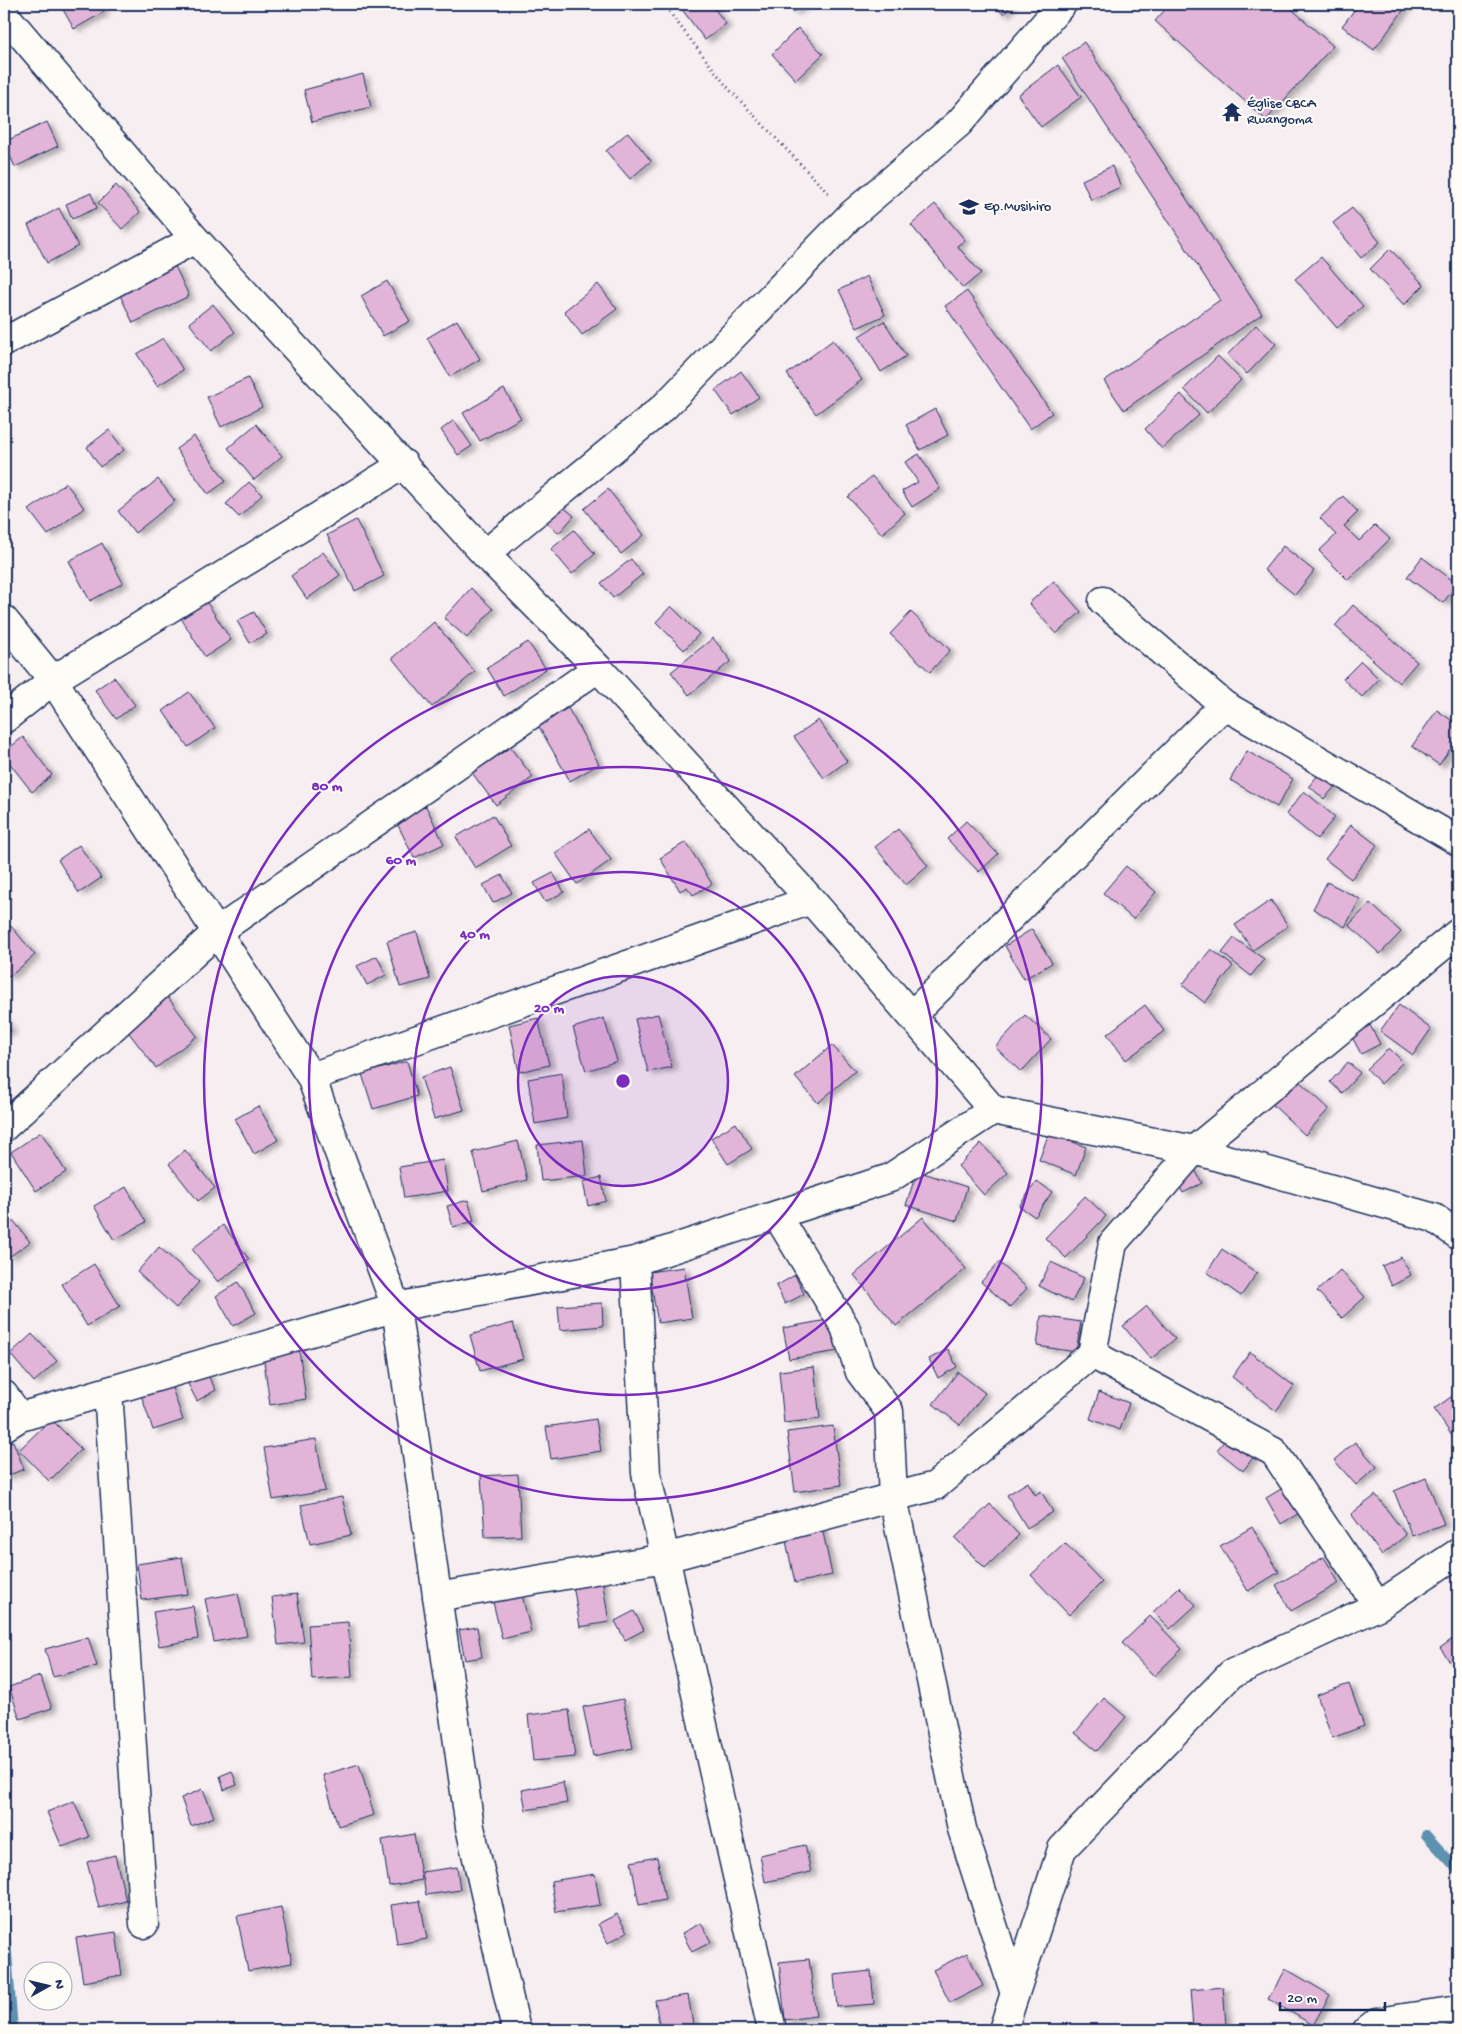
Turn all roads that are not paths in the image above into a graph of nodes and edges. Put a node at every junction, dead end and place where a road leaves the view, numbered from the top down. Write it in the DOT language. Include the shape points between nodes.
graph roads {
  1 [pos="1062,4"];
  2 [pos="4,14"];
  3 [pos="195,238"];
  4 [pos="4,342"];
  5 [pos="404,464"];
  6 [pos="485,554"];
  7 [pos="1103,601"];
  8 [pos="4,620"];
  9 [pos="598,668"];
  10 [pos="53,680"];
  11 [pos="1224,705"];
  12 [pos="4,719"];
  13 [pos="1458,841"];
  14 [pos="811,900"];
  15 [pos="217,932"];
  16 [pos="1458,933"];
  17 [pos="912,1015"];
  18 [pos="311,1077"];
  19 [pos="993,1110"];
  20 [pos="4,1127"];
  21 [pos="1194,1150"];
  22 [pos="777,1215"];
  23 [pos="1458,1235"];
  24 [pos="635,1261"];
  25 [pos="396,1307"];
  26 [pos="1092,1354"];
  27 [pos="108,1391"];
  28 [pos="4,1395"];
  29 [pos="12,1422"];
  30 [pos="893,1498"];
  31 [pos="1458,1553"];
  32 [pos="665,1558"];
  33 [pos="437,1597"];
  34 [pos="1378,1606"];
  35 [pos="144,1924"];
  36 [pos="1015,1994"];
  37 [pos="1458,2010"];
  38 [pos="516,2030"];
  39 [pos="772,2030"];
  40 [pos="1004,2030"];
  41 [pos="1367,2030"];
  1 -- 6 [label="street" via="959,123 850,216 664,407"];
  2 -- 3 [label="street"];
  3 -- 4 [label="street"];
  3 -- 5 [label="street"];
  5 -- 6 [label="street"];
  5 -- 10 [label="street"];
  6 -- 9 [label="street"];
  7 -- 11 [label="street"];
  8 -- 10 [label="street"];
  9 -- 14 [label="street"];
  9 -- 15 [label="street"];
  10 -- 12 [label="street"];
  10 -- 15 [label="street"];
  11 -- 13 [label="street"];
  11 -- 17 [label="street"];
  14 -- 17 [label="street"];
  14 -- 18 [label="street"];
  15 -- 18 [label="street"];
  15 -- 20 [label="street"];
  16 -- 21 [label="street"];
  17 -- 19 [label="street"];
  18 -- 25 [label="street"];
  19 -- 21 [label="street"];
  19 -- 22 [label="street" via="890,1178"];
  21 -- 23 [label="street" via="1434,1218"];
  21 -- 26 [label="street" via="1113,1243"];
  22 -- 24 [label="street"];
  22 -- 30 [label="street" via="845,1327 860,1372 888,1411"];
  24 -- 25 [label="street"];
  24 -- 32 [label="street" via="646,1473"];
  25 -- 27 [label="street"];
  25 -- 33 [label="street"];
  26 -- 30 [label="street" via="935,1486"];
  26 -- 34 [label="street" via="1274,1452"];
  27 -- 29 [label="street"];
  27 -- 35 [label="street"];
  28 -- 29 [label="street"];
  30 -- 32 [label="street"];
  30 -- 36 [label="street" via="962,1829"];
  31 -- 34 [label="street"];
  32 -- 33 [label="street"];
  32 -- 39 [label="street"];
  33 -- 38 [label="street" via="470,1826"];
  34 -- 36 [label="street" via="1231,1674 1062,1849"];
  36 -- 40 [label="street"];
  37 -- 41 [label="street" via="1377,2022"];
}
